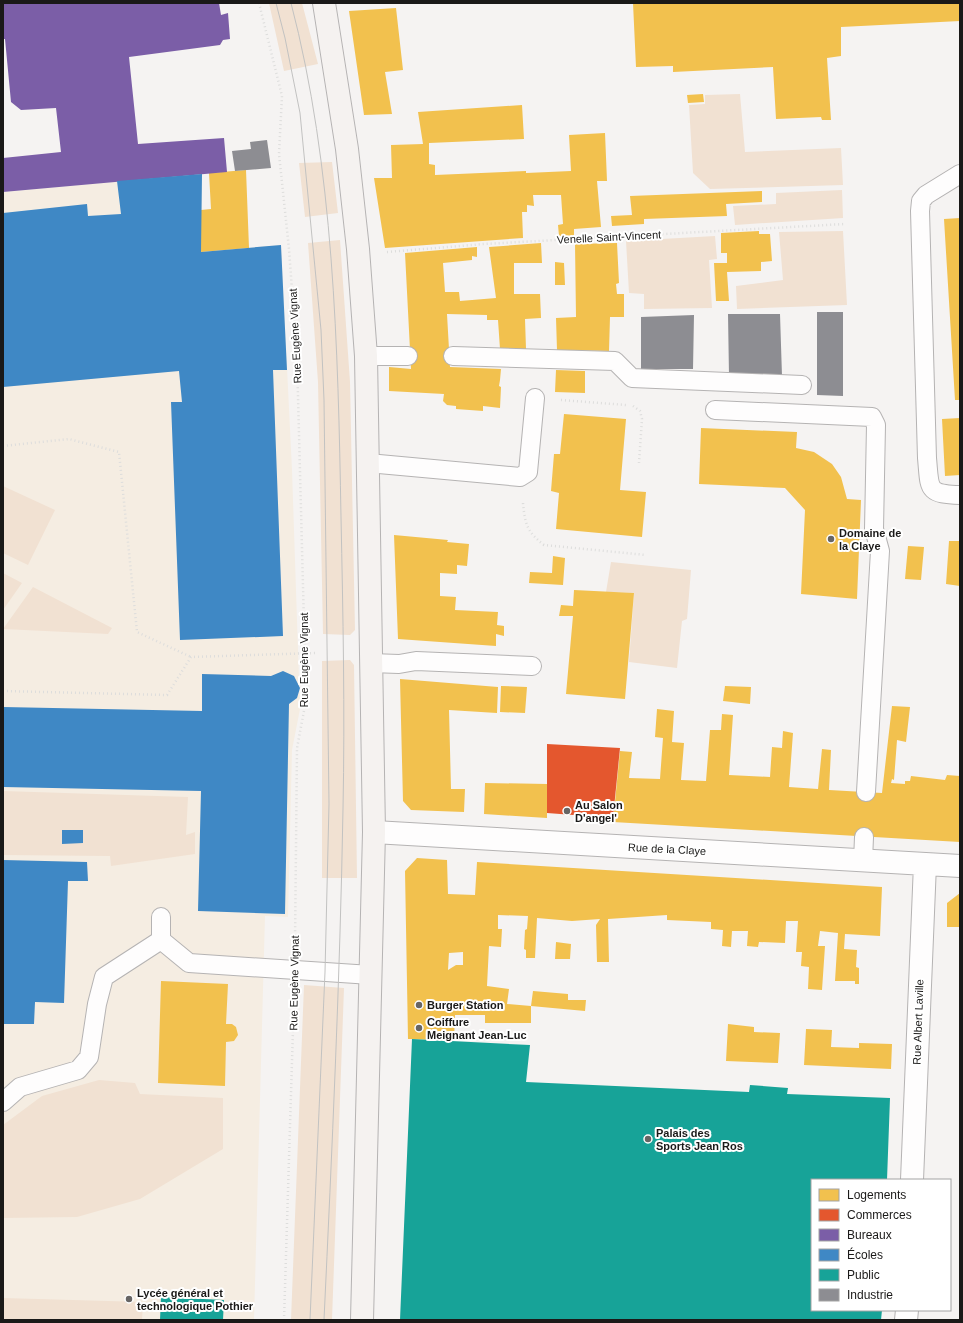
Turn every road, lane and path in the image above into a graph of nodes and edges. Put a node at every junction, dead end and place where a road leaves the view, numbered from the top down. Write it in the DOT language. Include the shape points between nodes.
graph roads {
  1 [pos="259,3"];
  2 [pos="324,3"];
  3 [pos="960,174"];
  4 [pos="845,224"];
  5 [pos="383,252"];
  6 [pos="366,356"];
  7 [pos="408,356"];
  8 [pos="453,356"];
  9 [pos="802,385"];
  10 [pos="535,398"];
  11 [pos="715,410"];
  12 [pos="3,446"];
  13 [pos="368,463"];
  14 [pos="639,463"];
  15 [pos="520,477"];
  16 [pos="960,495"];
  17 [pos="646,555"];
  18 [pos="305,653"];
  19 [pos="316,653"];
  20 [pos="191,657"];
  21 [pos="371,663"];
  22 [pos="532,666"];
  23 [pos="3,691"];
  24 [pos="866,792"];
  25 [pos="374,832"];
  26 [pos="864,837"];
  27 [pos="863,861"];
  28 [pos="925,864"];
  29 [pos="960,866"];
  30 [pos="161,917"];
  31 [pos="160,940"];
  32 [pos="294,970"];
  33 [pos="370,975"];
  34 [pos="3,1102"];
  35 [pos="912,1179"];
  36 [pos="284,1320"];
  37 [pos="362,1320"];
  1 -- 18 [label="path, Rue Eugène Vignat" via="282,96 279,154 297,358"];
  2 -- 6 [label="street" via="347,149"];
  3 -- 16 [label="lane" via="926,195 921,201 920,210 929,478 931,488 937,494"];
  4 -- 5 [label="path, Venelle Saint-Vincent"];
  6 -- 7 [label="lane"];
  6 -- 13 [label="street"];
  8 -- 9 [label="lane" via="615,361 632,378"];
  10 -- 14 [label="path" via="634,406 640,411 642,419"];
  10 -- 15 [label="lane" via="528,472"];
  11 -- 24 [label="lane" via="872,417 876,425 874,529 880,551"];
  12 -- 20 [label="path" via="69,439 119,452 137,632"];
  13 -- 15 [label="lane"];
  13 -- 21 [label="street"];
  15 -- 17 [label="path" via="524,521 532,536 544,545"];
  18 -- 19 [label="path"];
  18 -- 20 [label="path"];
  18 -- 32 [label="path, Rue Eugène Vignat" via="306,700 297,748"];
  20 -- 23 [label="path" via="168,695"];
  21 -- 22 [label="lane" via="399,664 416,661"];
  21 -- 25 [label="street"];
  25 -- 27 [label="street, Rue de la Claye"];
  25 -- 33 [label="street"];
  26 -- 27 [label="lane"];
  27 -- 28 [label="street, Rue de la Claye"];
  28 -- 29 [label="street, Rue de la Claye"];
  28 -- 35 [label="street, Rue Albert Laville"];
  30 -- 31 [label="lane"];
  31 -- 32 [label="lane" via="189,963"];
  31 -- 34 [label="lane" via="104,976 89,1057 78,1070 20,1087"];
  32 -- 33 [label="lane"];
  32 -- 36 [label="path, Rue Eugène Vignat" via="293,1080"];
  33 -- 37 [label="street"];
}
